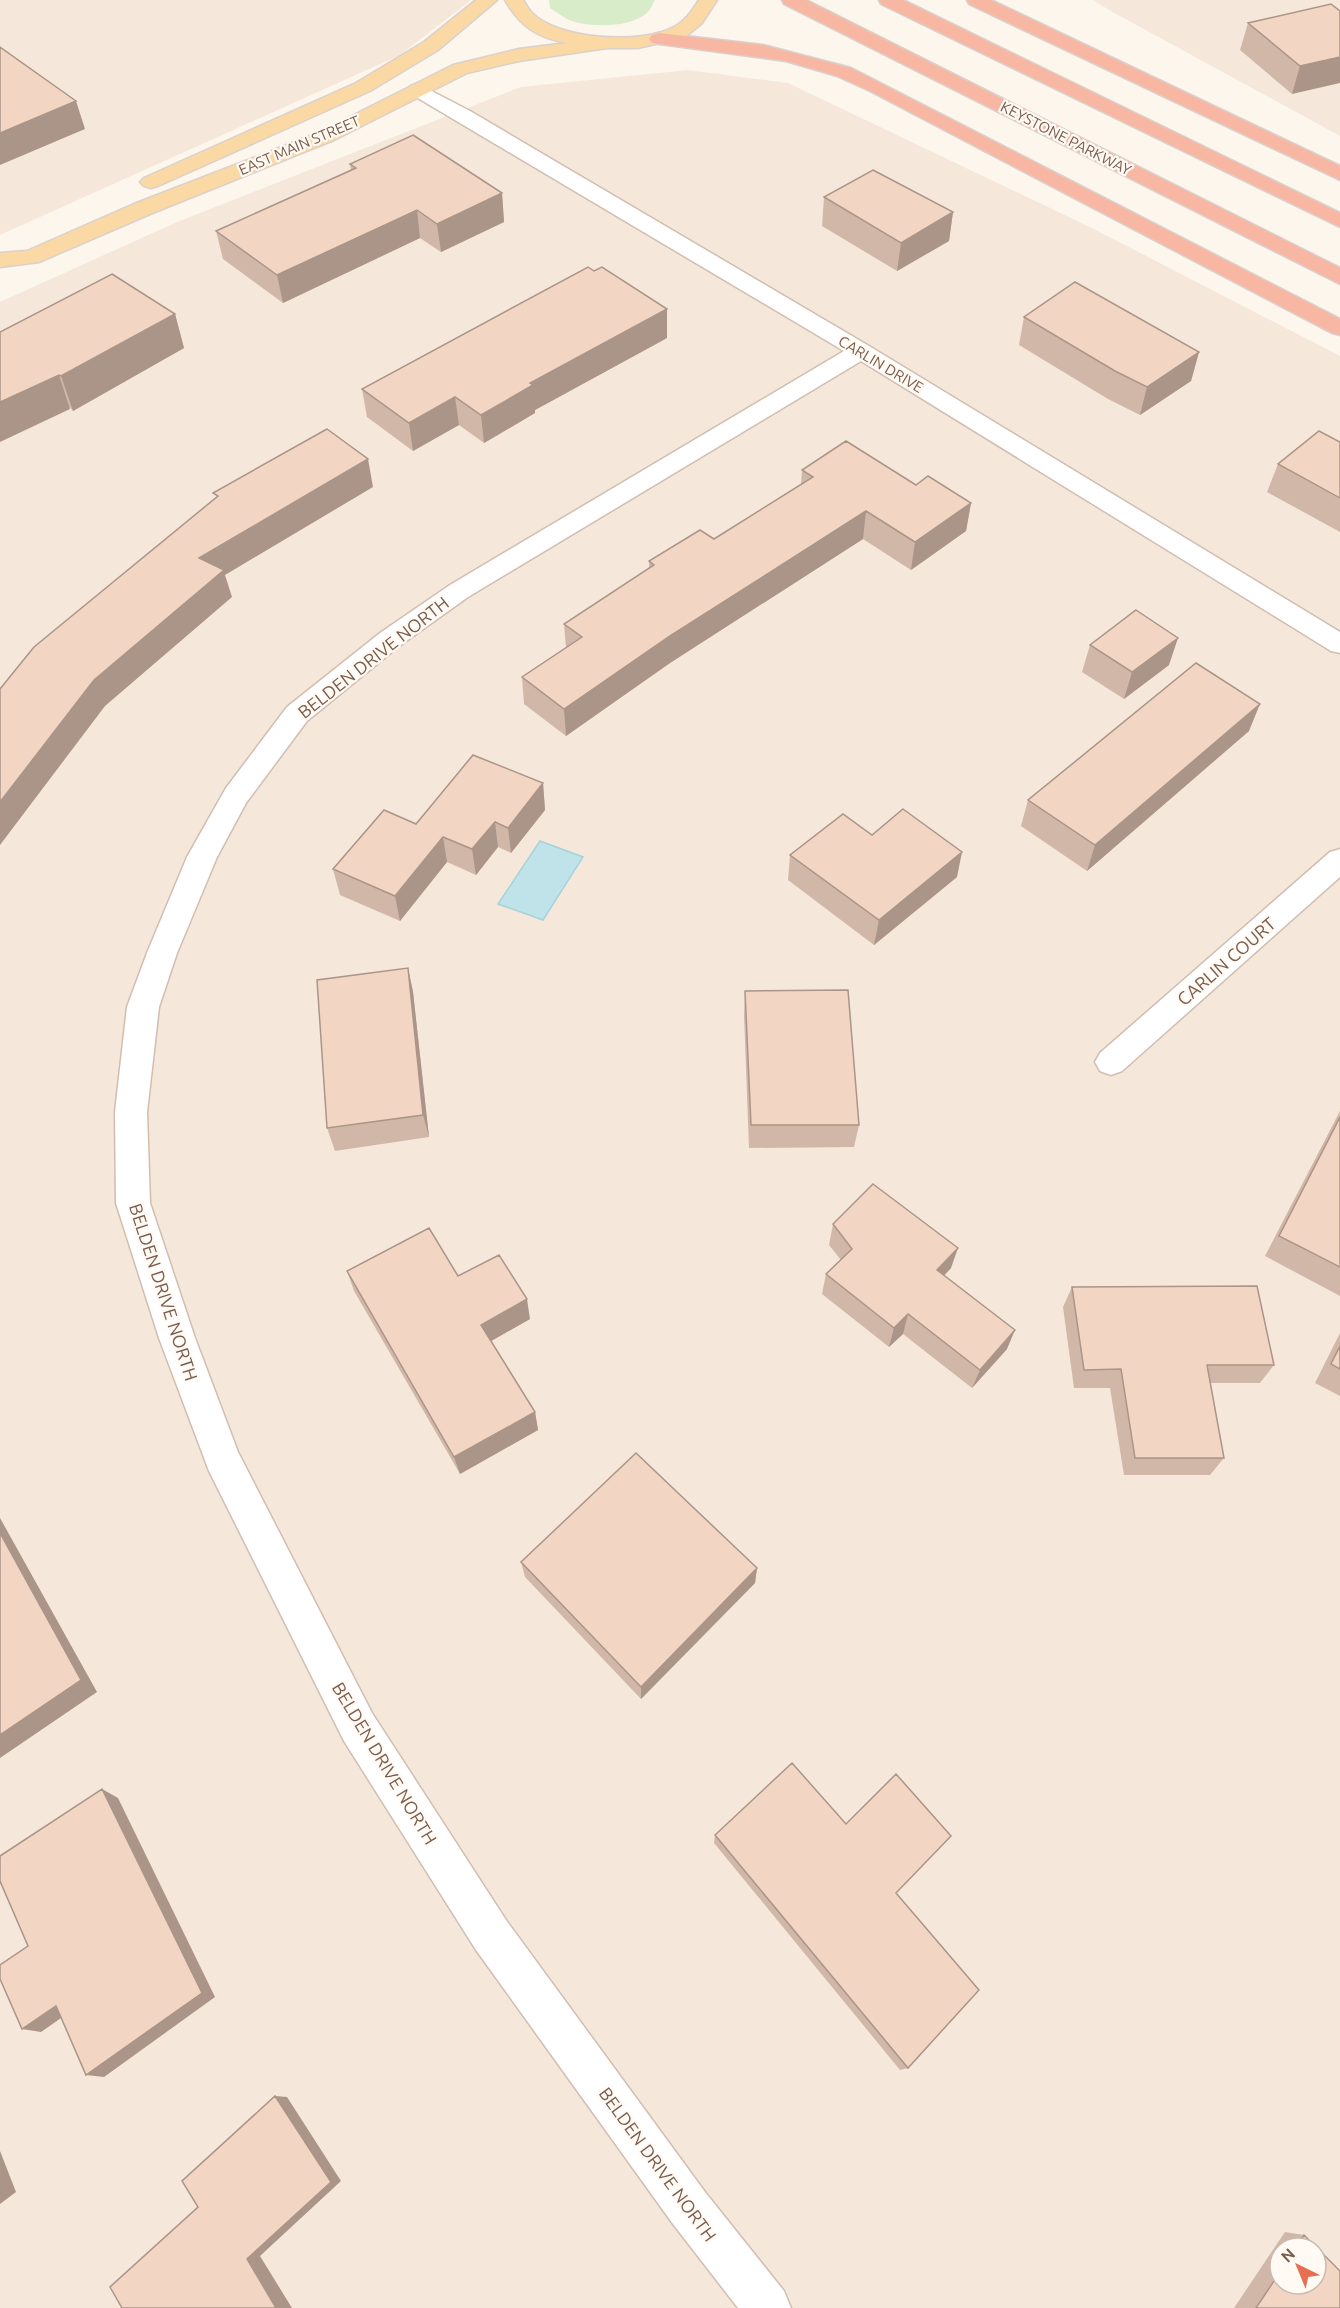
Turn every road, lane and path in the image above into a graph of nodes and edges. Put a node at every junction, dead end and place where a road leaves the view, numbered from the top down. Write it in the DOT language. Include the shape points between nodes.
graph roads {
  1 [pos="488,0"];
  2 [pos="514,0"];
  3 [pos="708,0"];
  4 [pos="791,0"];
  5 [pos="888,0"];
  6 [pos="976,0"];
  7 [pos="660,39"];
  8 [pos="600,44"];
  9 [pos="418,90"];
  10 [pos="1340,174"];
  11 [pos="136,188"];
  12 [pos="1340,221"];
  13 [pos="17,240"];
  14 [pos="0,254"];
  15 [pos="0,260"];
  16 [pos="1340,277"];
  17 [pos="1340,328"];
  18 [pos="861,351"];
  19 [pos="1340,644"];
  20 [pos="1340,860"];
  21 [pos="1111,1062"];
  22 [pos="767,2308"];
  1 -- 11 [label="main road, EAST MAIN STREET" via="431,46 363,87"];
  2 -- 8 [label="main road" via="526,17 541,27"];
  3 -- 7 [label="main road" via="693,24"];
  4 -- 16 [label="highway, KEYSTONE PARKWAY"];
  5 -- 12 [label="highway"];
  6 -- 10 [label="highway"];
  7 -- 8 [label="main road"];
  7 -- 17 [label="highway" via="763,51 844,72"];
  8 -- 9 [label="main road, EAST MAIN STREET" via="490,61 445,75"];
  9 -- 15 [label="main road, EAST MAIN STREET" via="327,136 31,257"];
  9 -- 18 [label="street, CARLIN DRIVE"];
  13 -- 14 [label="main road"];
  18 -- 19 [label="street, CARLIN DRIVE"];
  18 -- 22 [label="street, BELDEN DRIVE NORTH" via="459,591 389,640 297,714 236,796 202,857 162,953 143,1007 132,1112 133,1203 177,1338 222,1459 358,1727 491,1935 689,2208"];
  20 -- 21 [label="street, CARLIN COURT"];
}
